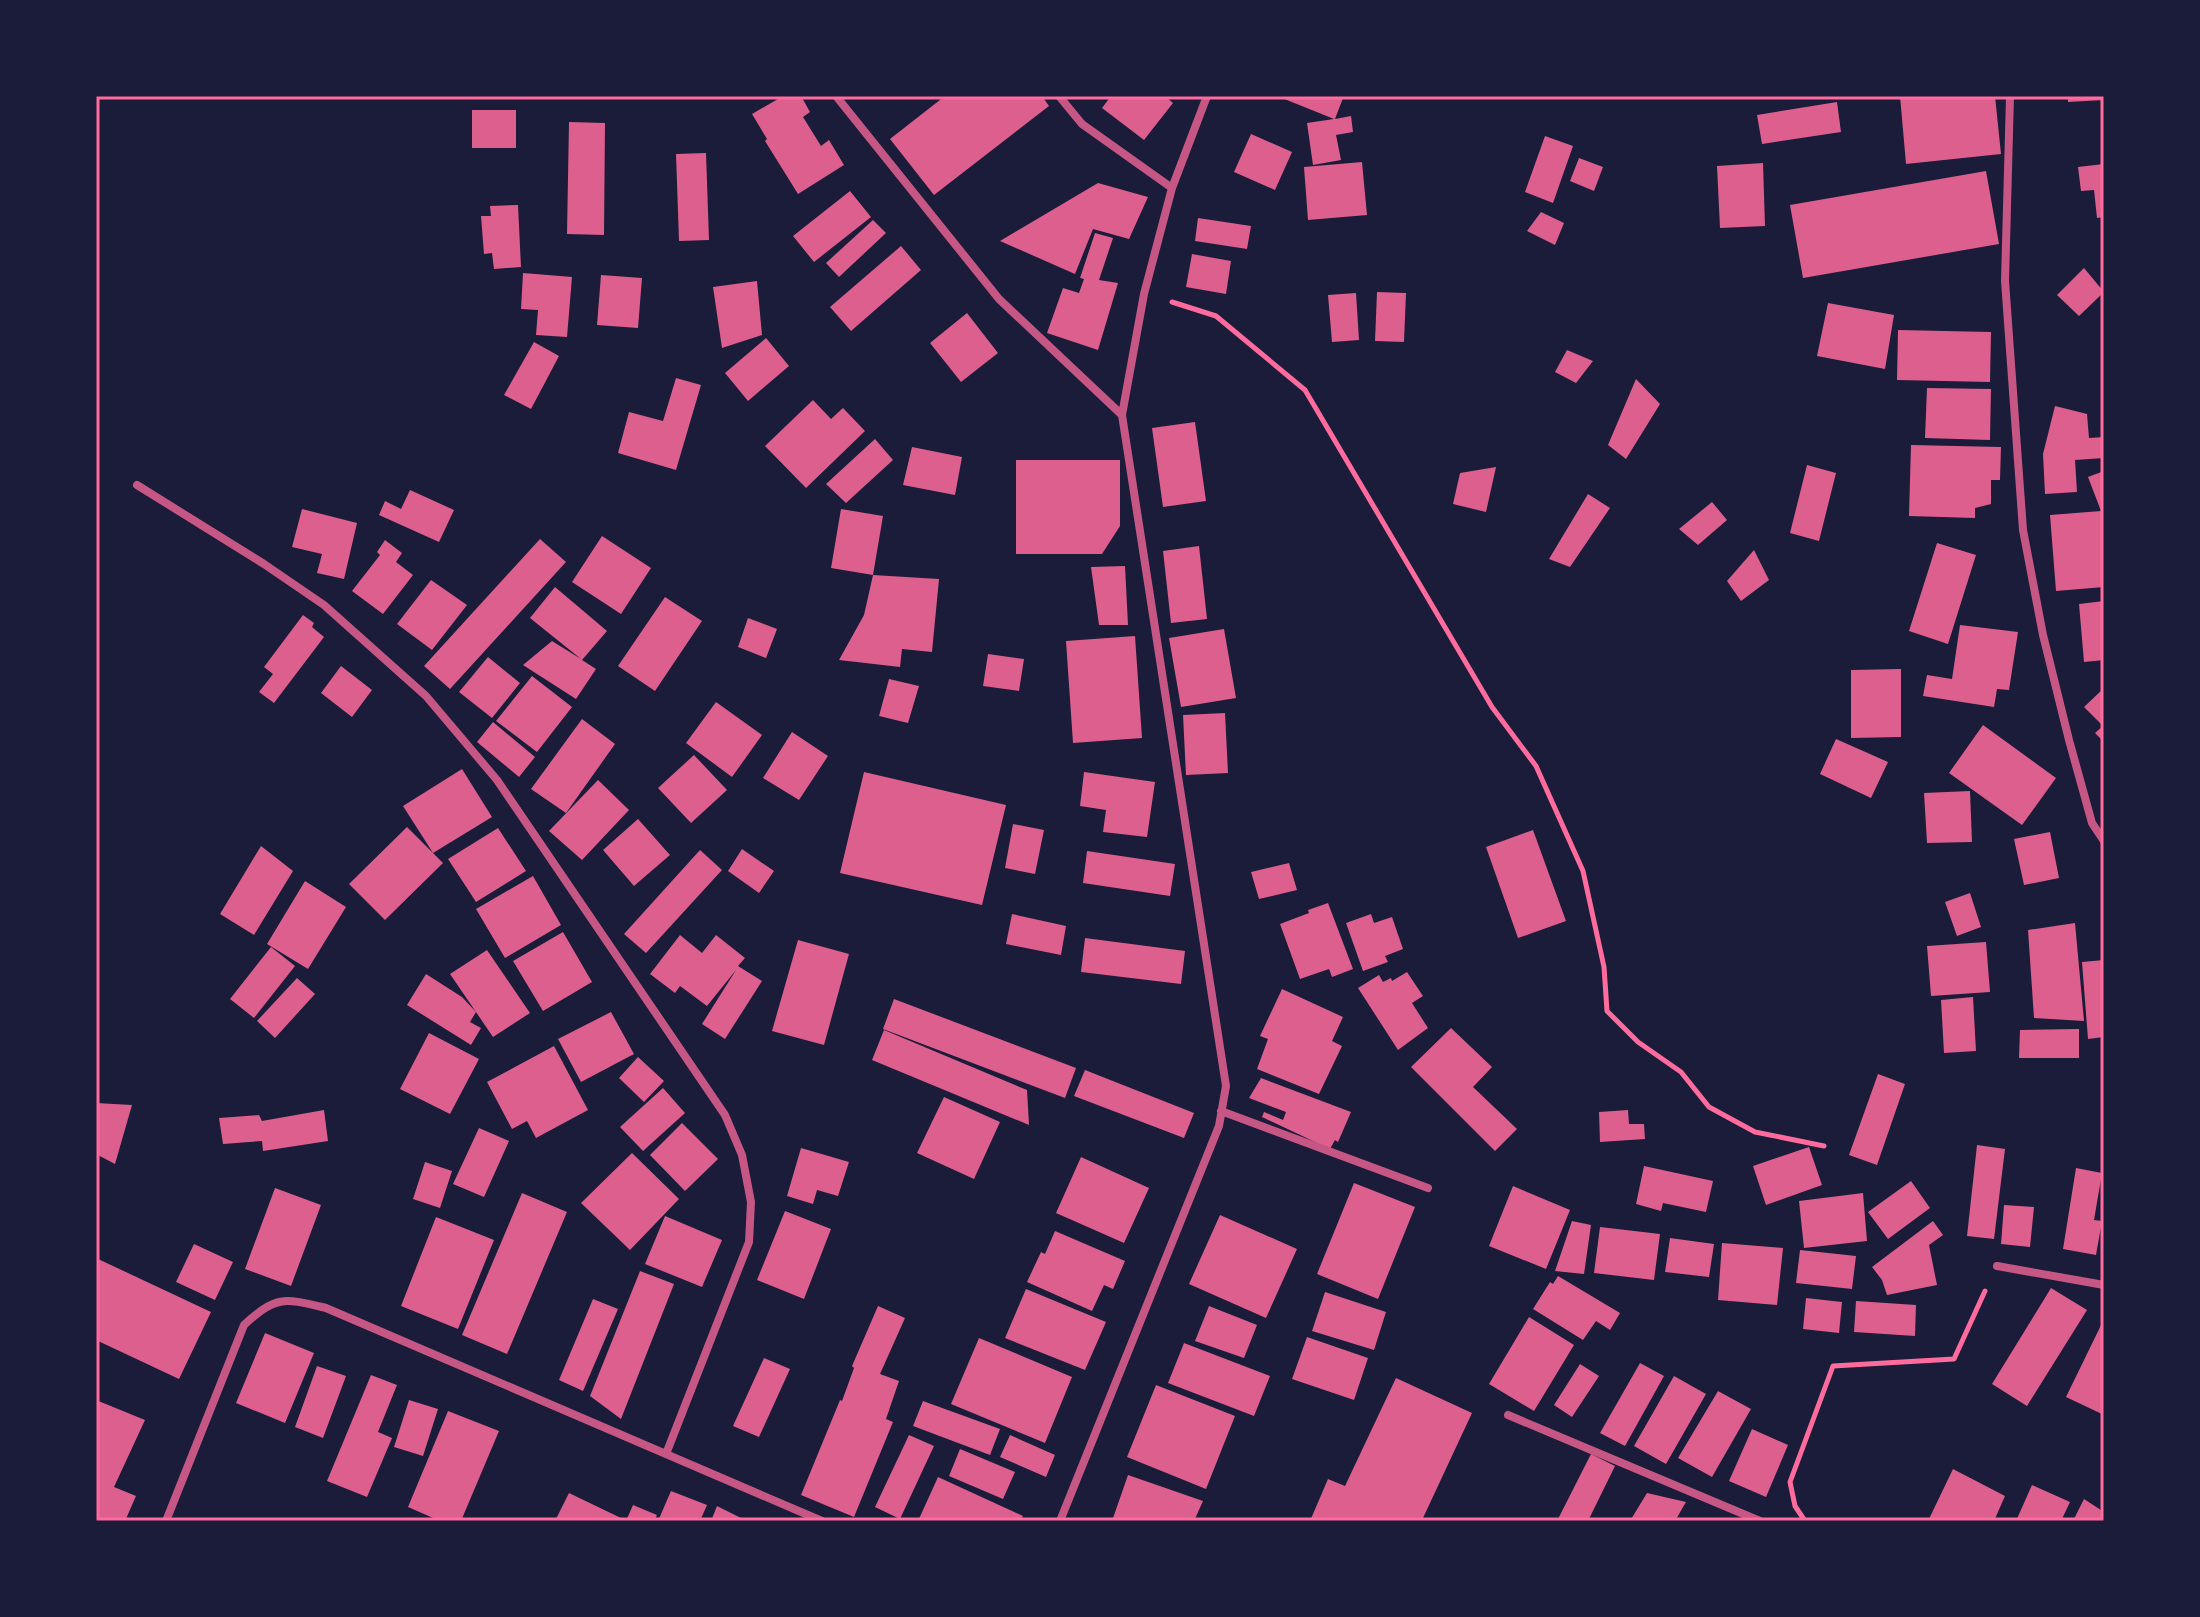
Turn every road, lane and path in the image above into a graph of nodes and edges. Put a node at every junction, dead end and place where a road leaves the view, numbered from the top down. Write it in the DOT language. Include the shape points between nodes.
graph roads {
  1 [pos="836,96"];
  2 [pos="1059,96"];
  3 [pos="1207,96"];
  4 [pos="2010,96"];
  5 [pos="1172,188"];
  6 [pos="1144,294"];
  7 [pos="1122,415"];
  8 [pos="137,485"];
  9 [pos="2104,841"];
  10 [pos="1221,1111"];
  11 [pos="1824,1146"];
  12 [pos="1428,1188"];
  13 [pos="1997,1266"];
  14 [pos="2104,1285"];
  15 [pos="1508,1415"];
  16 [pos="666,1454"];
  17 [pos="166,1521"];
  18 [pos="822,1521"];
  19 [pos="1060,1521"];
  20 [pos="1760,1521"];
  21 [pos="1805,1521"];
  1 -- 7 [label="street" via="999,299"];
  2 -- 5 [label="street" via="1082,124"];
  3 -- 5 [label="street"];
  4 -- 9 [label="street" via="2005,281 2023,530 2069,740 2092,823"];
  5 -- 6 [label="street"];
  6 -- 7 [label="street"];
  6 -- 11 [label="path" via="1216,316 1305,390 1492,707 1536,766 1583,871 1604,967 1607,1011 1638,1042 1681,1072 1709,1107 1755,1132"];
  7 -- 10 [label="street" via="1226,1086"];
  8 -- 16 [label="street" via="324,605 426,696 497,780 725,1115 748,1186 749,1242"];
  10 -- 12 [label="street"];
  10 -- 19 [label="street"];
  13 -- 14 [label="street"];
  13 -- 21 [label="path" via="1954,1359 1833,1366 1790,1482"];
  15 -- 20 [label="street"];
  16 -- 17 [label="street" via="326,1308 291,1299 266,1305 244,1325"];
  16 -- 18 [label="street"];
}
